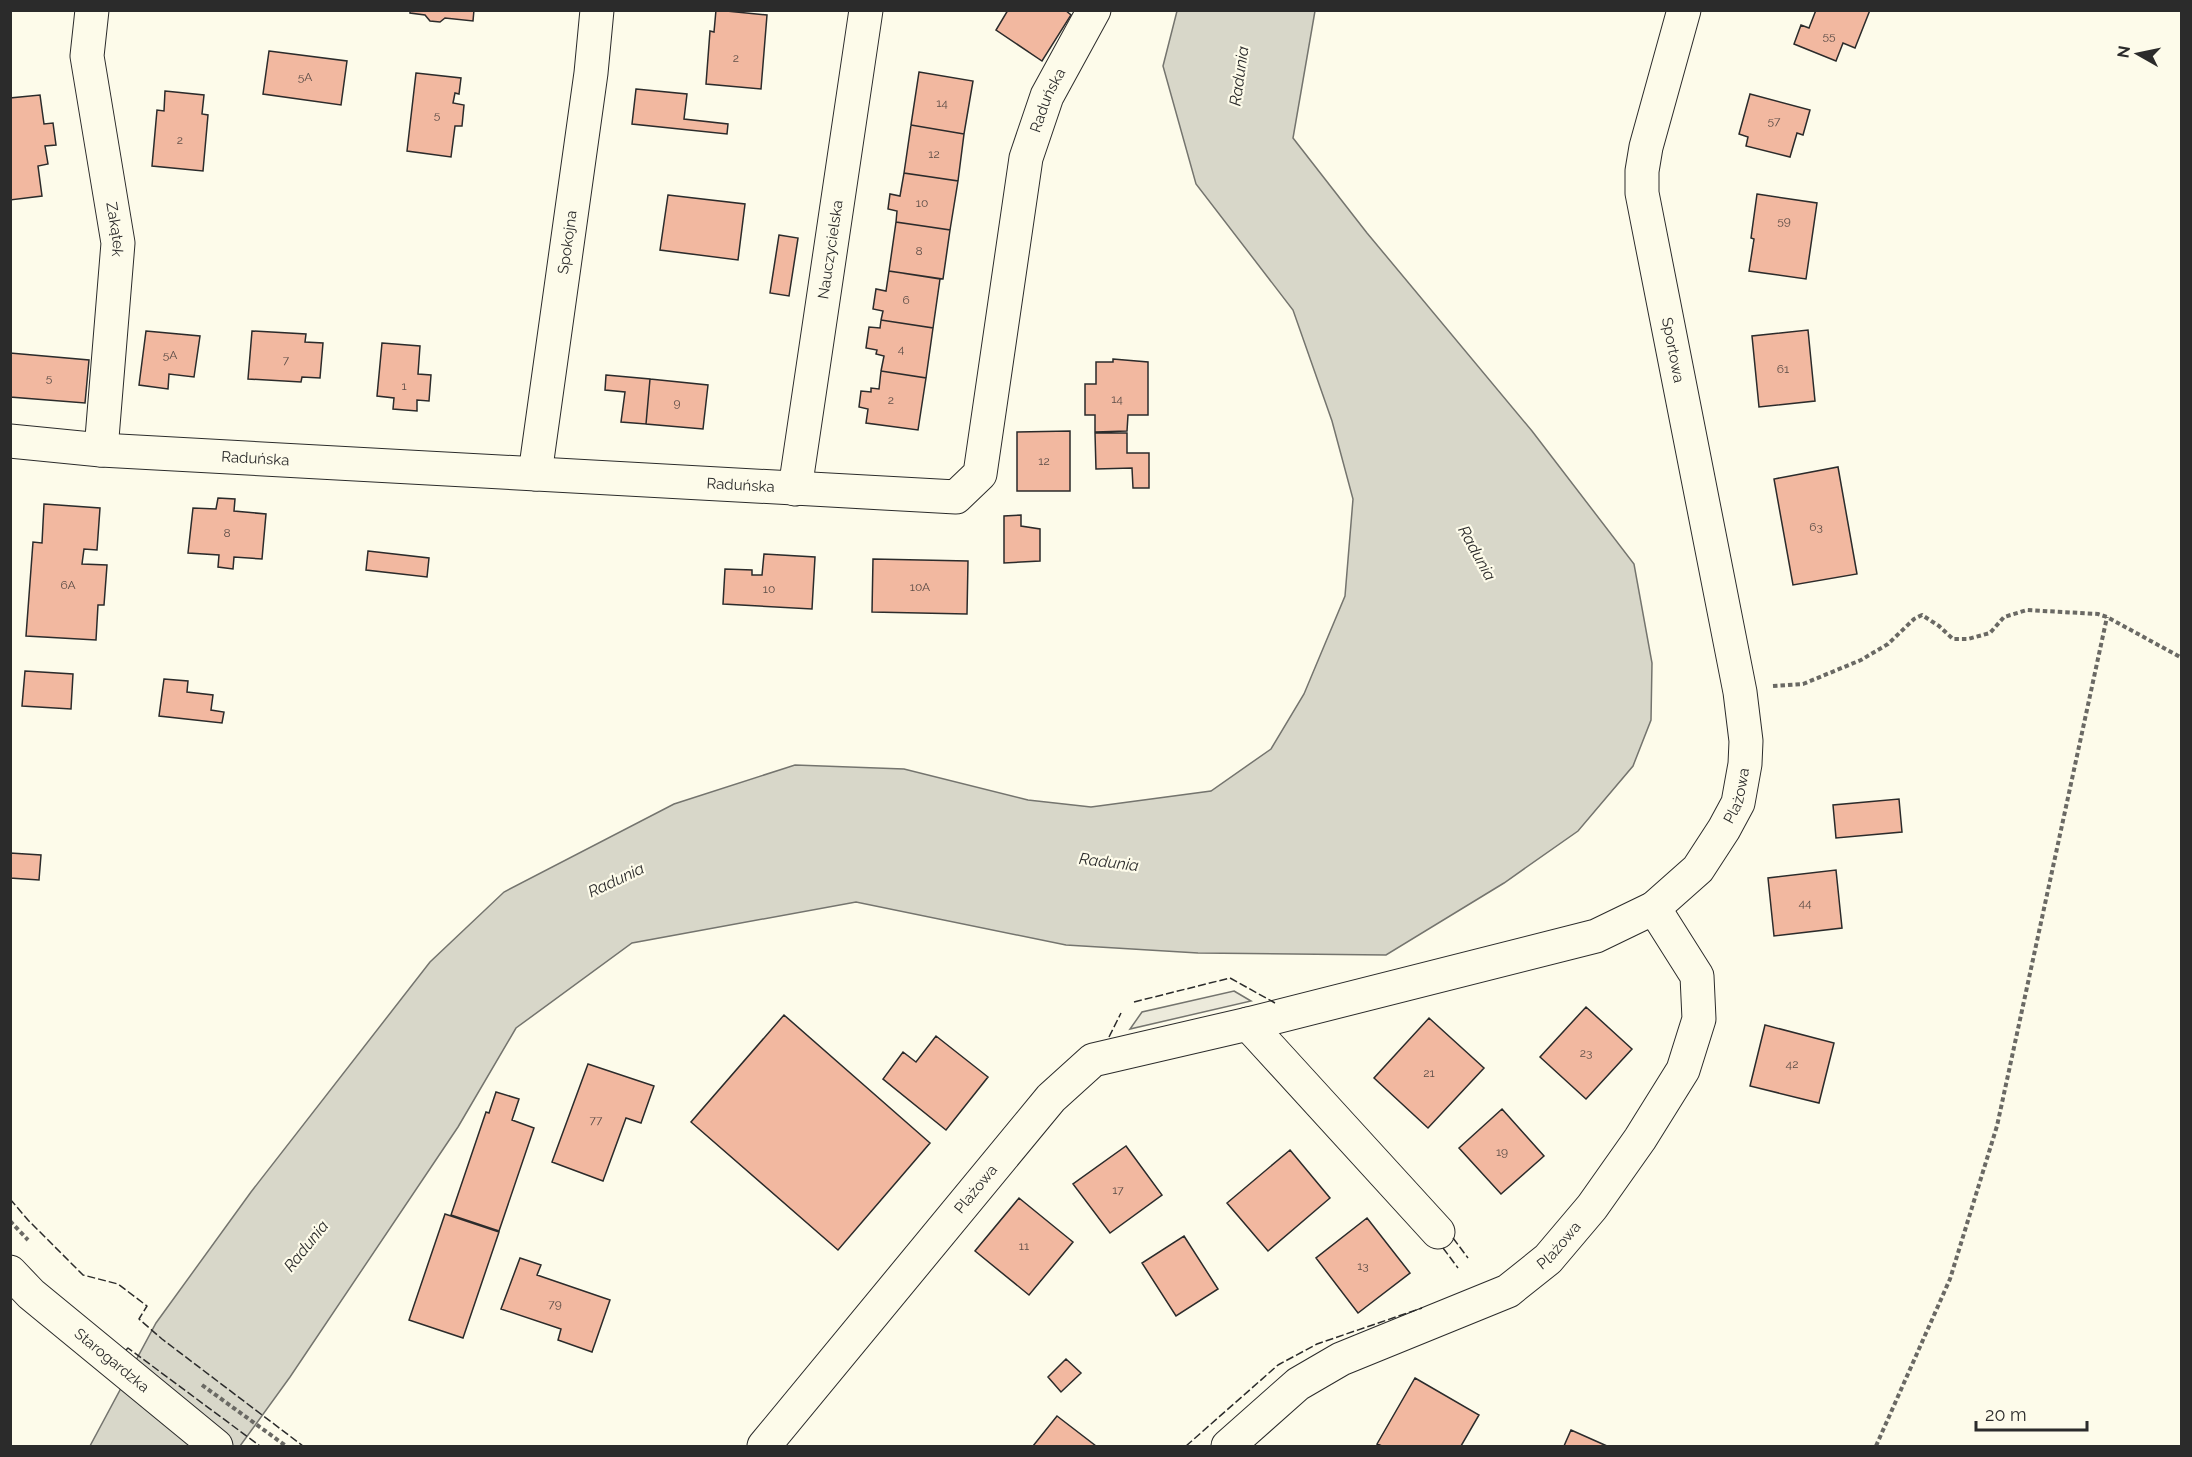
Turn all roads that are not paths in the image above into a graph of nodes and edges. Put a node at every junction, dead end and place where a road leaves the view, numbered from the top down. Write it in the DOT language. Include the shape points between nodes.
graph roads {
  1 [pos="92,10"];
  2 [pos="597,10"];
  3 [pos="866,10"];
  4 [pos="1094,10"];
  5 [pos="1684,10"];
  6 [pos="10,441"];
  7 [pos="100,450"];
  8 [pos="535,474"];
  9 [pos="795,489"];
  10 [pos="1740,692"];
  11 [pos="1654,908"];
  12 [pos="1248,1024"];
  13 [pos="1438,1232"];
  14 [pos="10,1272"];
  15 [pos="216,1446"];
  16 [pos="764,1446"];
  17 [pos="1228,1446"];
  1 -- 7 [label="street, Zakątek" via="87,56 118,243"];
  2 -- 8 [label="street, Spokojna"];
  3 -- 9 [label="street, Nauczycielska"];
  4 -- 9 [label="street, Raduńska" via="1047,96 1026,158 980,474 956,497"];
  5 -- 10 [label="street, Sportowa" via="1646,147 1642,193"];
  6 -- 7 [label="street, Raduńska"];
  7 -- 8 [label="street, Raduńska"];
  8 -- 9 [label="street, Raduńska"];
  10 -- 11 [label="street, Plażowa" via="1746,741 1738,803 1698,869"];
  11 -- 12 [label="street, Plażowa" via="1596,936"];
  11 -- 17 [label="street, Plażowa" via="1697,976 1699,1019 1683,1070 1592,1207 1548,1259 1508,1291 1341,1359 1298,1384"];
  12 -- 13 [label="street"];
  12 -- 16 [label="street, Plażowa" via="1093,1060 1051,1098"];
  14 -- 15 [label="street, Starogardzka" via="31,1294"];
}
